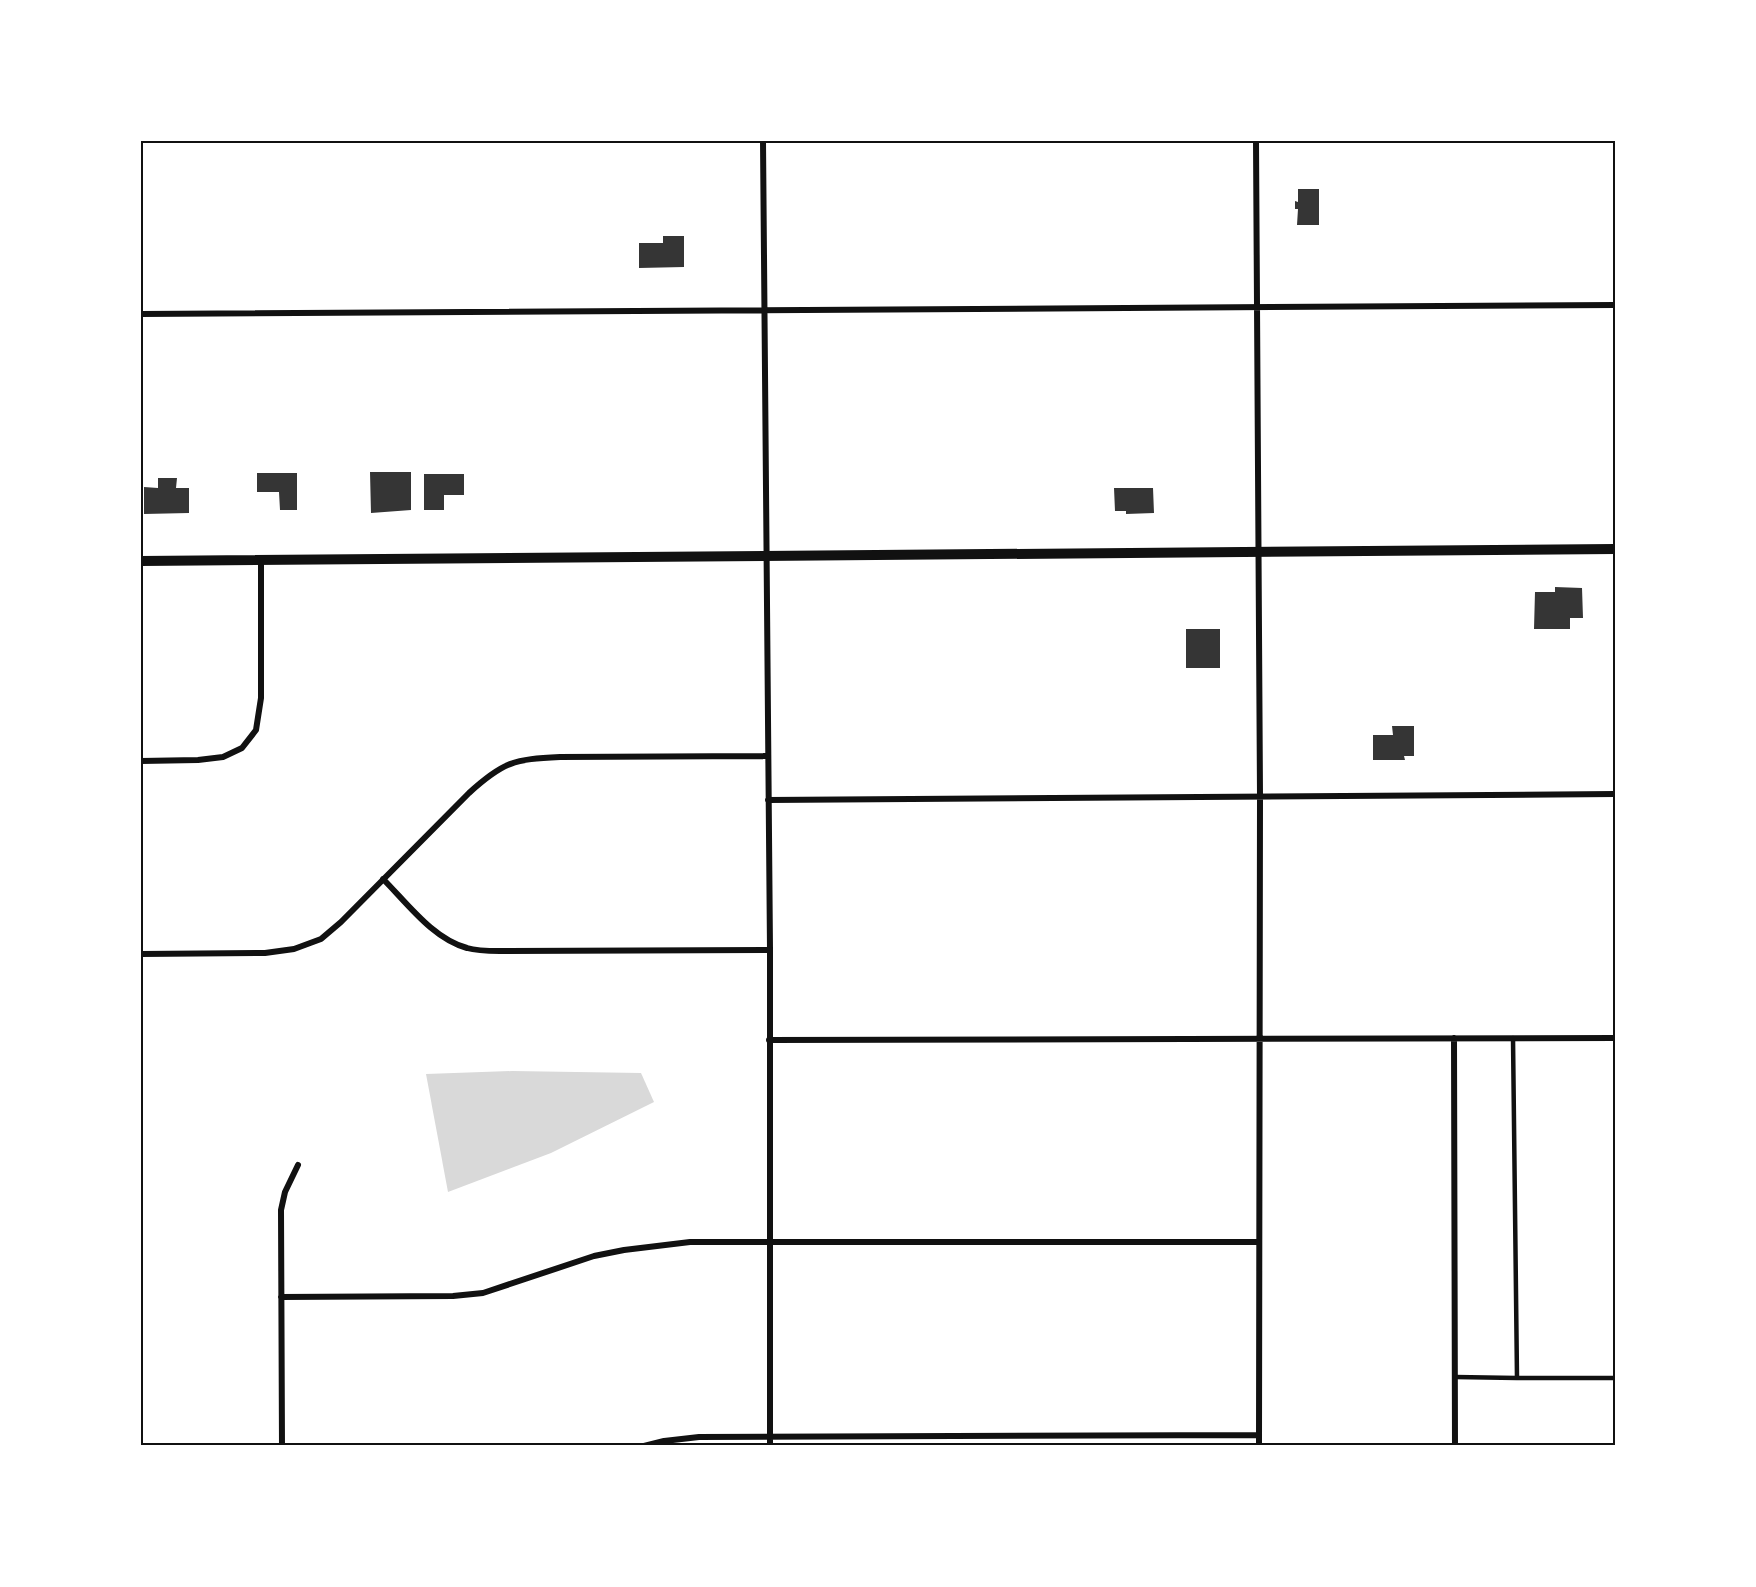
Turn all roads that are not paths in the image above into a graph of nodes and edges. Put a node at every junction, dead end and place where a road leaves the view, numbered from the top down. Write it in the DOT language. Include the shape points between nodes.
graph roads {
  1 [pos="763,141"];
  2 [pos="1256,141"];
  3 [pos="1615,305"];
  4 [pos="1257,308"];
  5 [pos="765,309"];
  6 [pos="141,314"];
  7 [pos="1615,549"];
  8 [pos="1258,551"];
  9 [pos="767,556"];
  10 [pos="141,561"];
  11 [pos="261,561"];
  12 [pos="768,756"];
  13 [pos="141,761"];
  14 [pos="1615,794"];
  15 [pos="1260,796"];
  16 [pos="768,800"];
  17 [pos="383,879"];
  18 [pos="770,950"];
  19 [pos="141,954"];
  20 [pos="1454,1038"];
  21 [pos="1514,1038"];
  22 [pos="1615,1038"];
  23 [pos="769,1040"];
  24 [pos="1260,1040"];
  25 [pos="298,1165"];
  26 [pos="769,1242"];
  27 [pos="1258,1242"];
  28 [pos="281,1297"];
  29 [pos="1455,1377"];
  30 [pos="1518,1378"];
  31 [pos="1615,1378"];
  32 [pos="1258,1435"];
  33 [pos="770,1437"];
  34 [pos="282,1446"];
  35 [pos="644,1446"];
  36 [pos="770,1446"];
  37 [pos="1259,1446"];
  38 [pos="1455,1446"];
  1 -- 5 [label="street"];
  2 -- 4 [label="street"];
  3 -- 4 [label="street"];
  4 -- 5 [label="street"];
  4 -- 8 [label="street"];
  5 -- 6 [label="street"];
  5 -- 9 [label="street"];
  7 -- 8 [label="street"];
  8 -- 9 [label="street"];
  8 -- 15 [label="street"];
  9 -- 11 [label="street"];
  9 -- 12 [label="street"];
  10 -- 11 [label="street"];
  11 -- 13 [label="street" via="261,698 259,720 252,735 242,748 223,757"];
  12 -- 16 [label="street"];
  12 -- 17 [label="street" via="560,757 511,763 490,774 469,793"];
  14 -- 15 [label="street"];
  15 -- 16 [label="street"];
  15 -- 24 [label="street"];
  16 -- 18 [label="street"];
  17 -- 18 [label="street" via="430,927 469,949"];
  17 -- 19 [label="street" via="334,928 306,946 265,953"];
  18 -- 23 [label="street"];
  20 -- 21 [label="street"];
  20 -- 24 [label="street"];
  20 -- 29 [label="street"];
  21 -- 22 [label="street"];
  21 -- 30 [label="lane"];
  23 -- 24 [label="street"];
  23 -- 26 [label="street"];
  24 -- 27 [label="street"];
  25 -- 28 [label="street" via="281,1210"];
  26 -- 27 [label="street"];
  26 -- 28 [label="street" via="690,1242 624,1250 594,1256 483,1293"];
  26 -- 33 [label="street"];
  27 -- 32 [label="street"];
  28 -- 34 [label="street"];
  29 -- 30 [label="lane"];
  29 -- 38 [label="street"];
  30 -- 31 [label="lane"];
  32 -- 33 [label="street"];
  32 -- 37 [label="street"];
  33 -- 35 [label="street" via="699,1437"];
  33 -- 36 [label="street"];
}
